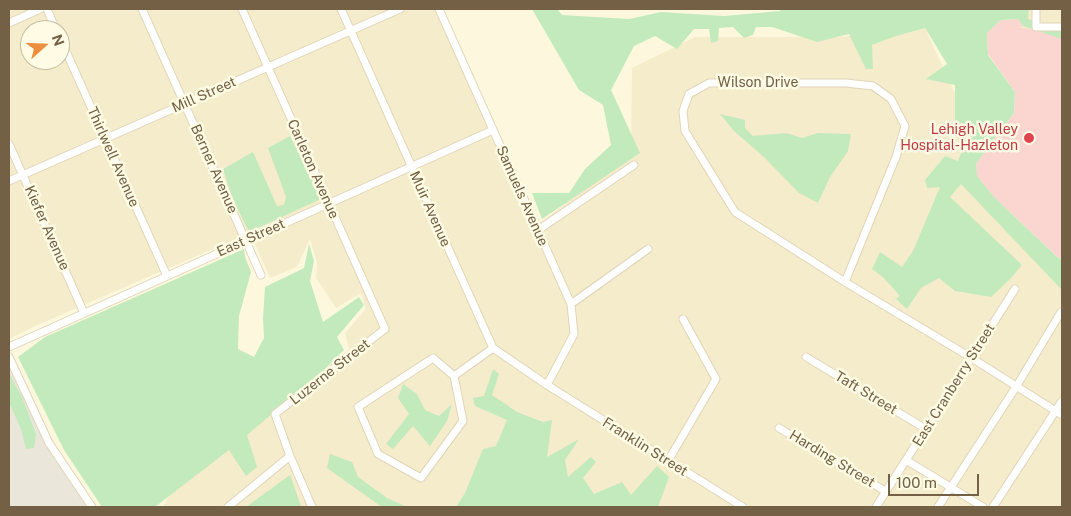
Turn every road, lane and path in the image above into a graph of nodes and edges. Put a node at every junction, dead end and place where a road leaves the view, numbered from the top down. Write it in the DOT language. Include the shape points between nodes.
graph roads {
  1 [pos="40,9"];
  2 [pos="142,9"];
  3 [pos="242,9"];
  4 [pos="341,9"];
  5 [pos="400,9"];
  6 [pos="438,9"];
  7 [pos="1036,9"];
  8 [pos="9,23"];
  9 [pos="1062,27"];
  10 [pos="351,30"];
  11 [pos="70,61"];
  12 [pos="268,67"];
  13 [pos="185,104"];
  14 [pos="493,130"];
  15 [pos="104,139"];
  16 [pos="9,144"];
  17 [pos="634,165"];
  18 [pos="411,166"];
  19 [pos="23,175"];
  20 [pos="9,181"];
  21 [pos="328,203"];
  22 [pos="538,230"];
  23 [pos="246,240"];
  24 [pos="648,249"];
  25 [pos="261,275"];
  26 [pos="168,276"];
  27 [pos="845,282"];
  28 [pos="1015,288"];
  29 [pos="571,304"];
  30 [pos="1061,312"];
  31 [pos="84,313"];
  32 [pos="683,319"];
  33 [pos="385,329"];
  34 [pos="9,347"];
  35 [pos="493,348"];
  36 [pos="9,357"];
  37 [pos="806,357"];
  38 [pos="970,357"];
  39 [pos="454,376"];
  40 [pos="547,385"];
  41 [pos="1016,387"];
  42 [pos="1062,402"];
  43 [pos="1059,413"];
  44 [pos="779,428"];
  45 [pos="926,429"];
  46 [pos="290,456"];
  47 [pos="906,460"];
  48 [pos="668,461"];
  49 [pos="950,486"];
  50 [pos="885,491"];
  51 [pos="92,507"];
  52 [pos="228,507"];
  53 [pos="312,507"];
  54 [pos="744,507"];
  55 [pos="876,507"];
  56 [pos="938,507"];
  57 [pos="983,507"];
  58 [pos="993,507"];
  1 -- 8 [label="street"];
  2 -- 13 [label="street, Berner Avenue"];
  3 -- 12 [label="street, Carleton Avenue"];
  4 -- 10 [label="street, Muir Avenue"];
  5 -- 10 [label="street, Mill Street"];
  6 -- 14 [label="street, Samuels Avenue"];
  7 -- 9 [label="street" via="1036,26"];
  10 -- 12 [label="street, Mill Street"];
  10 -- 18 [label="street, Muir Avenue"];
  11 -- 15 [label="street, Thirlwell Avenue"];
  12 -- 13 [label="street, Mill Street"];
  12 -- 21 [label="street, Carleton Avenue"];
  13 -- 15 [label="street, Mill Street"];
  13 -- 23 [label="street, Berner Avenue"];
  14 -- 18 [label="street, East Street"];
  14 -- 22 [label="street, Samuels Avenue"];
  15 -- 19 [label="street, Mill Street"];
  15 -- 26 [label="street, Thirlwell Avenue"];
  16 -- 19 [label="street, Kiefer Avenue"];
  17 -- 22 [label="street"];
  18 -- 21 [label="street, East Street"];
  18 -- 35 [label="street, Muir Avenue"];
  19 -- 20 [label="street, Mill Street"];
  19 -- 31 [label="street, Kiefer Avenue"];
  21 -- 23 [label="street, East Street"];
  21 -- 33 [label="street, Carleton Avenue"];
  22 -- 29 [label="street, Samuels Avenue"];
  23 -- 25 [label="street, Berner Avenue"];
  23 -- 26 [label="street, East Street"];
  24 -- 29 [label="street"];
  26 -- 31 [label="street, East Street"];
  27 -- 27 [label="street, Wilson Drive" via="735,212 685,131 683,111 689,94 710,84 846,83 873,86 891,99 905,126 896,157"];
  27 -- 38 [label="street, Wilson Drive"];
  28 -- 38 [label="street, East Cranberry Street"];
  29 -- 40 [label="street, Samuels Avenue" via="574,334"];
  30 -- 41 [label="street"];
  31 -- 34 [label="street, East Street"];
  32 -- 48 [label="street" via="716,379"];
  33 -- 46 [label="street, Luzerne Street" via="275,414"];
  35 -- 39 [label="street"];
  35 -- 40 [label="street"];
  36 -- 51 [label="street" via="49,444"];
  37 -- 45 [label="street, Taft Street"];
  38 -- 41 [label="street, Wilson Drive"];
  38 -- 45 [label="street, East Cranberry Street"];
  39 -- 39 [label="street" via="463,421 422,478 378,454 358,407 433,358"];
  40 -- 48 [label="street, Franklin Street"];
  41 -- 43 [label="street, Wilson Drive"];
  41 -- 49 [label="street"];
  42 -- 43 [label="street"];
  43 -- 58 [label="street"];
  44 -- 50 [label="street, Harding Street"];
  45 -- 47 [label="street, East Cranberry Street"];
  46 -- 52 [label="street"];
  46 -- 53 [label="street"];
  47 -- 49 [label="street"];
  47 -- 50 [label="street, East Cranberry Street"];
  48 -- 54 [label="street, Franklin Street"];
  49 -- 56 [label="street"];
  49 -- 57 [label="street"];
  50 -- 55 [label="street, East Cranberry Street"];
}
